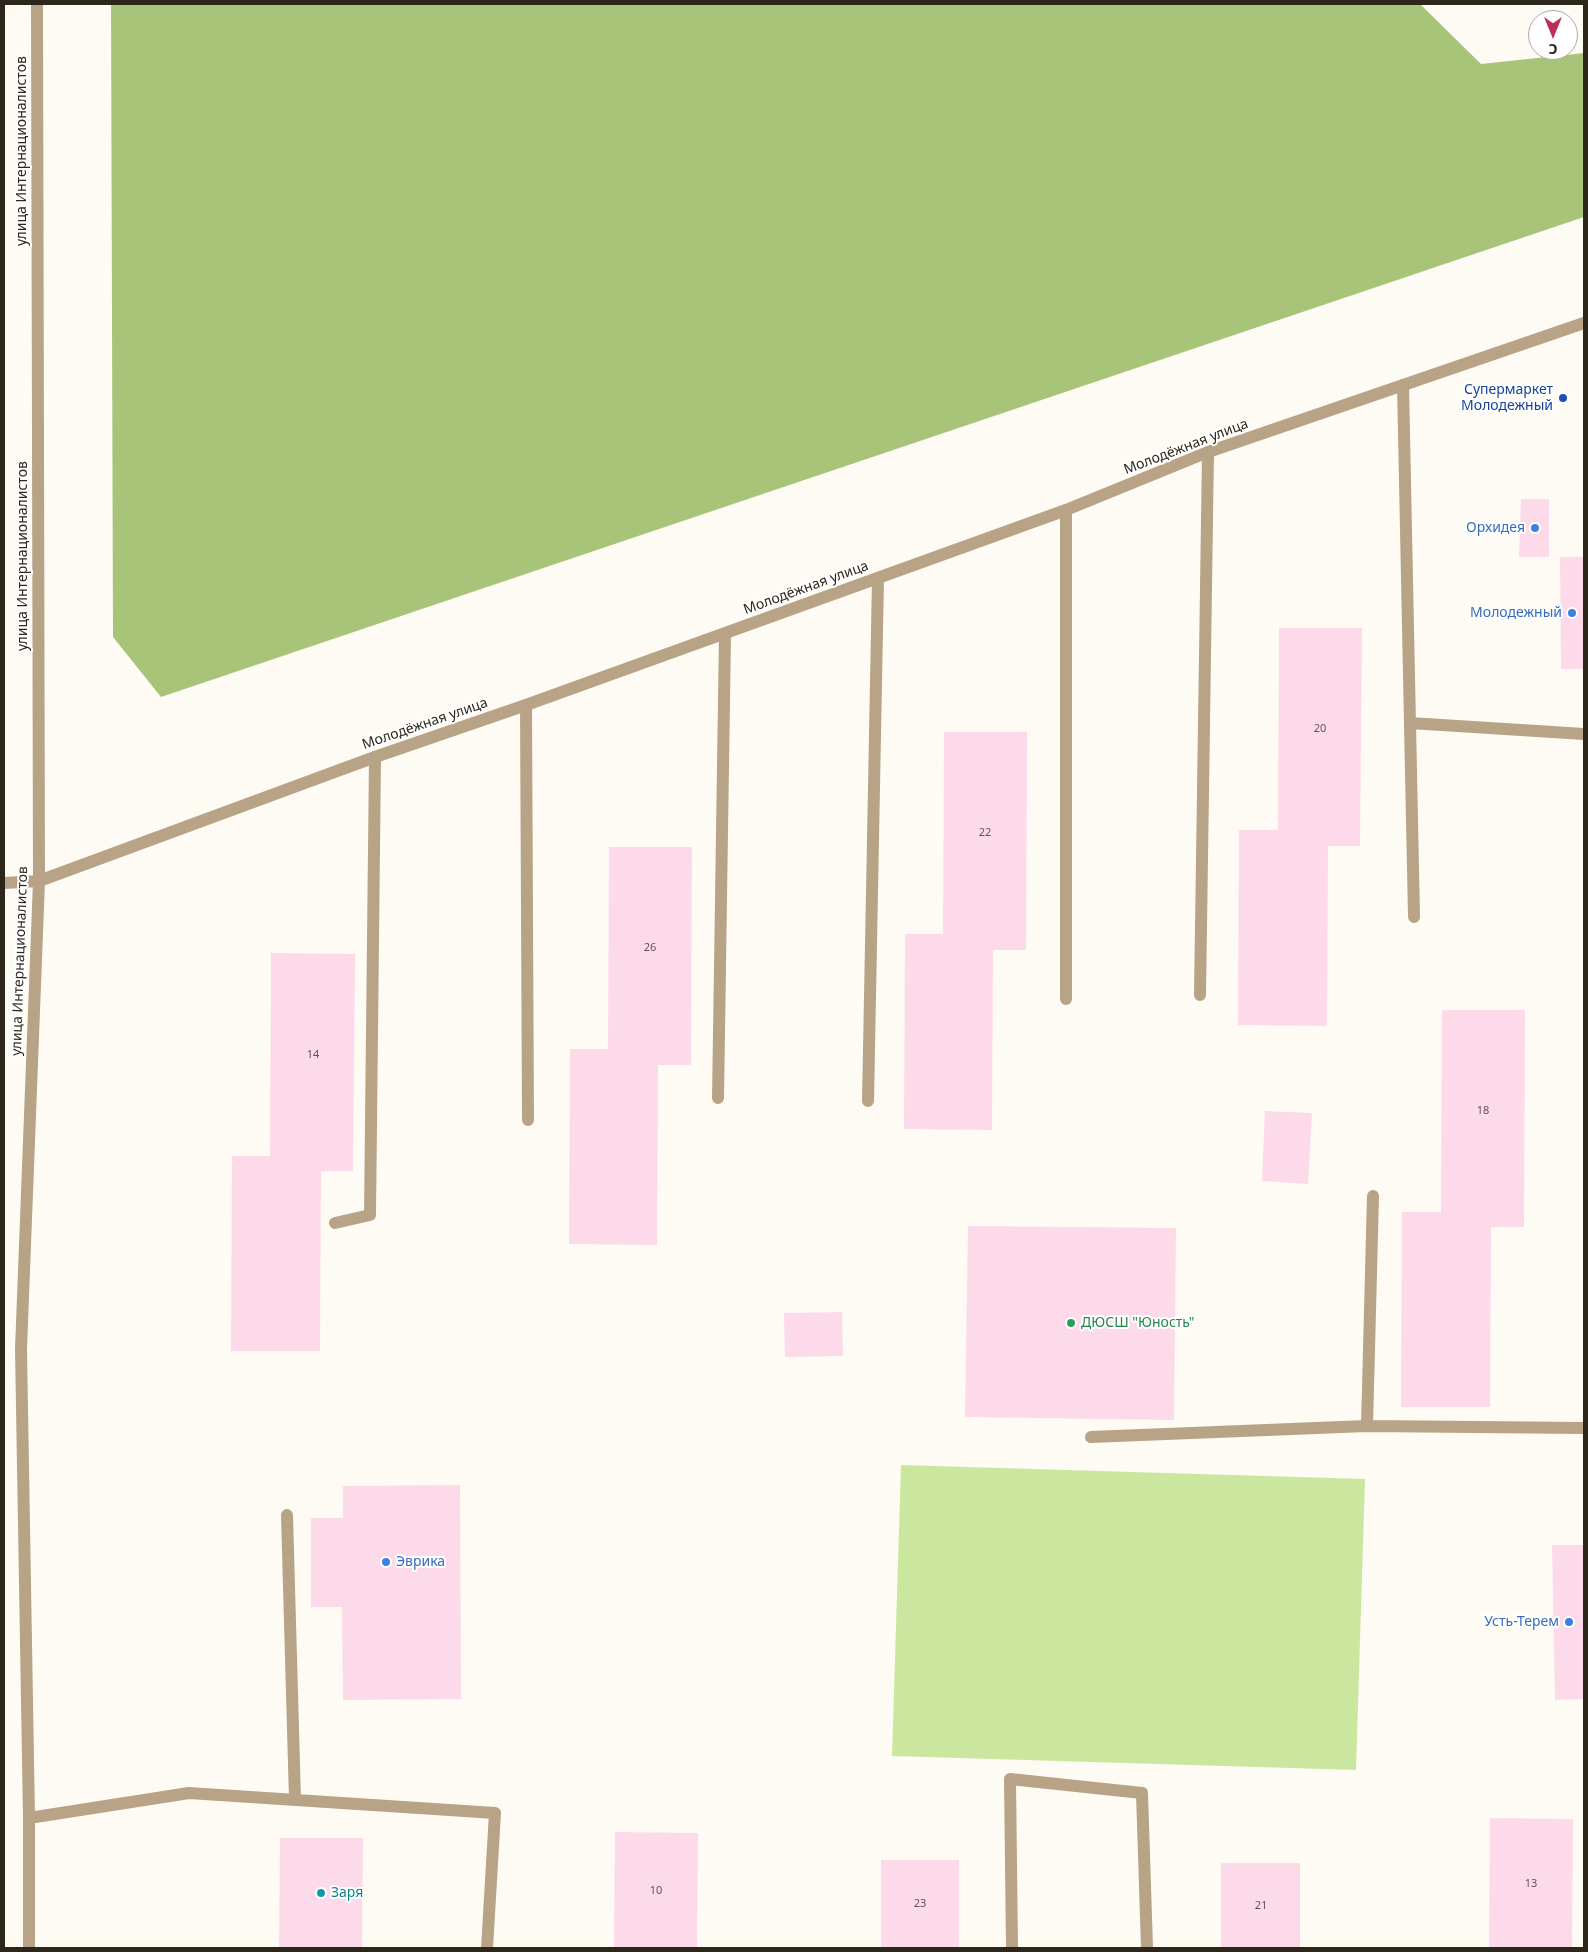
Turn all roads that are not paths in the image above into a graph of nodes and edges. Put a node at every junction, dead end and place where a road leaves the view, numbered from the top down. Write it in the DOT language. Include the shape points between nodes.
graph roads {
  1 [pos="37,4"];
  2 [pos="1584,323"];
  3 [pos="1404,386"];
  4 [pos="1208,452"];
  5 [pos="1066,510"];
  6 [pos="878,578"];
  7 [pos="725,634"];
  8 [pos="526,705"];
  9 [pos="1410,723"];
  10 [pos="1584,734"];
  11 [pos="375,757"];
  12 [pos="39,881"];
  13 [pos="4,883"];
  14 [pos="1414,918"];
  15 [pos="1200,996"];
  16 [pos="1066,999"];
  17 [pos="718,1098"];
  18 [pos="868,1101"];
  19 [pos="528,1120"];
  20 [pos="1373,1196"];
  21 [pos="335,1223"];
  22 [pos="1367,1426"];
  23 [pos="1584,1428"];
  24 [pos="1091,1436"];
  25 [pos="287,1515"];
  26 [pos="295,1800"];
  27 [pos="29,1818"];
  28 [pos="29,1948"];
  29 [pos="487,1948"];
  30 [pos="1012,1948"];
  31 [pos="1147,1948"];
  1 -- 12 [label="street, улица Интернационалистов"];
  2 -- 3 [label="street, Молодёжная улица"];
  3 -- 4 [label="street, Молодёжная улица"];
  3 -- 9 [label="street"];
  4 -- 5 [label="street, Молодёжная улица"];
  4 -- 15 [label="street"];
  5 -- 6 [label="street, Молодёжная улица"];
  5 -- 16 [label="street"];
  6 -- 7 [label="street, Молодёжная улица"];
  6 -- 18 [label="street"];
  7 -- 8 [label="street, Молодёжная улица"];
  7 -- 17 [label="street"];
  8 -- 11 [label="street, Молодёжная улица"];
  8 -- 19 [label="street"];
  9 -- 10 [label="street"];
  9 -- 14 [label="street"];
  11 -- 12 [label="street, Молодёжная улица"];
  11 -- 21 [label="street" via="370,1215"];
  12 -- 13 [label="street, Молодёжная улица"];
  12 -- 27 [label="street, улица Интернационалистов" via="21,1349"];
  20 -- 22 [label="street"];
  22 -- 23 [label="street"];
  22 -- 24 [label="street"];
  25 -- 26 [label="street"];
  26 -- 27 [label="street" via="189,1794"];
  26 -- 29 [label="street" via="495,1813"];
  27 -- 28 [label="street, улица Интернационалистов"];
  30 -- 31 [label="street" via="1010,1779 1142,1794"];
}
